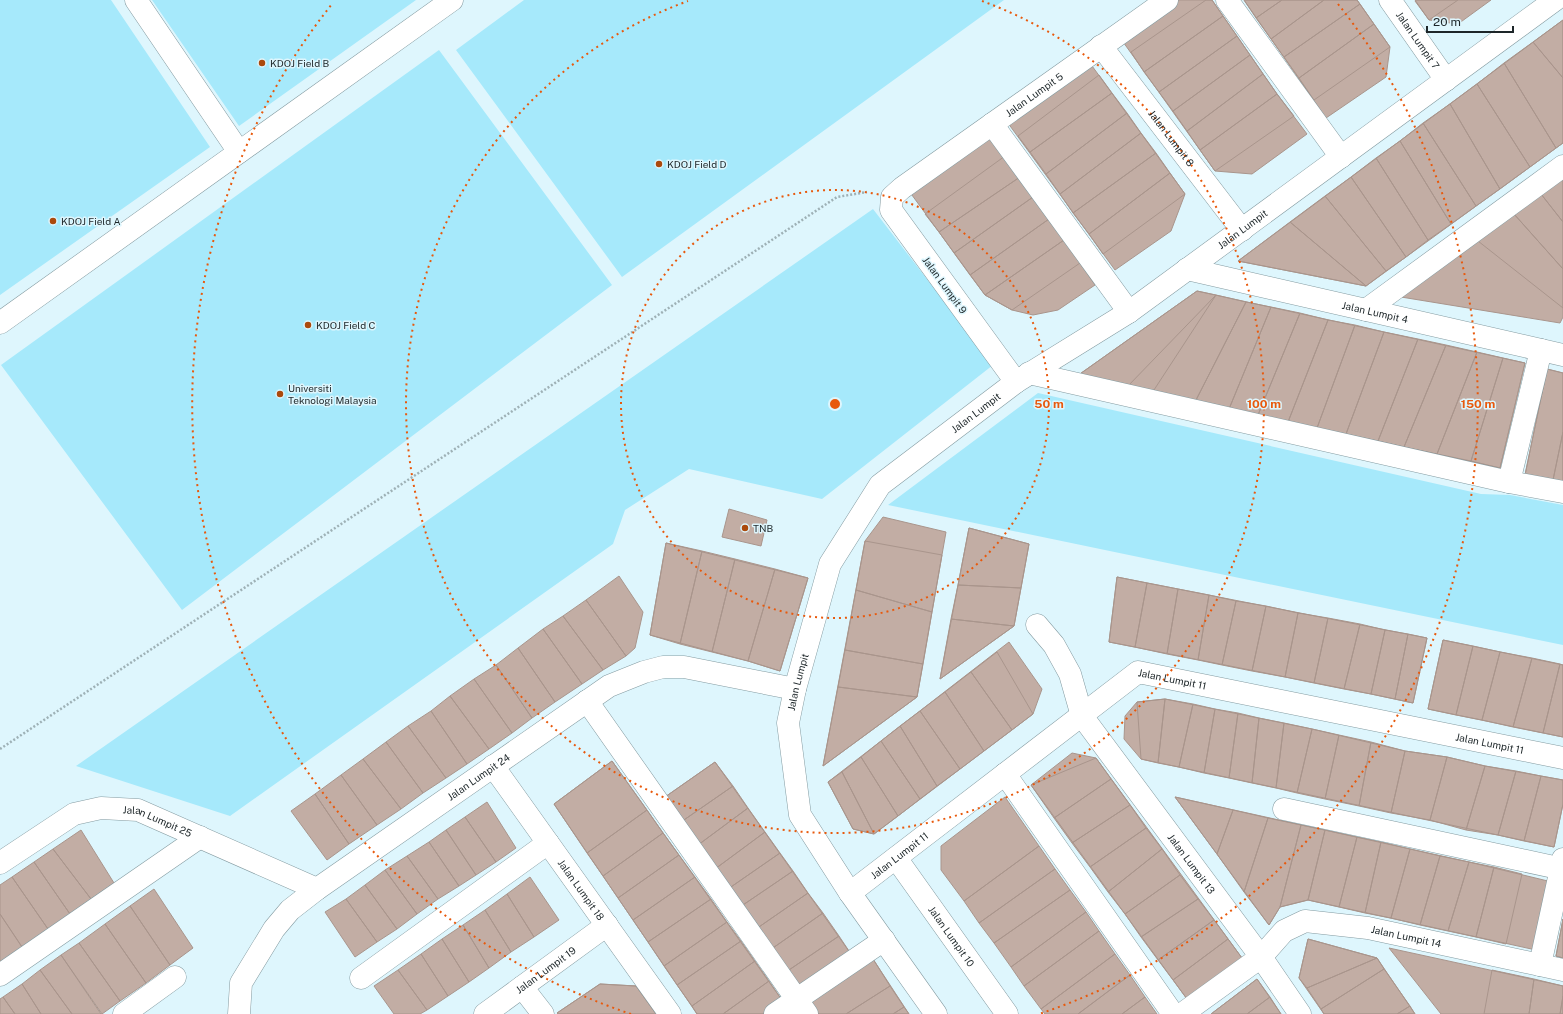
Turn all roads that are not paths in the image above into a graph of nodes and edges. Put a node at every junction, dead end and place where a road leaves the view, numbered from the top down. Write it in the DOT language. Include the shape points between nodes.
graph roads {
  1 [pos="136,0"];
  2 [pos="452,0"];
  3 [pos="1167,0"];
  4 [pos="1227,0"];
  5 [pos="1390,0"];
  6 [pos="1554,0"];
  7 [pos="1101,46"];
  8 [pos="1446,80"];
  9 [pos="992,124"];
  10 [pos="239,152"];
  11 [pos="1341,158"];
  12 [pos="1563,166"];
  13 [pos="902,188"];
  14 [pos="1242,230"];
  15 [pos="1187,269"];
  16 [pos="1366,310"];
  17 [pos="1129,312"];
  18 [pos="0,323"];
  19 [pos="1541,350"];
  20 [pos="1563,355"];
  21 [pos="1022,378"];
  22 [pos="1509,482"];
  23 [pos="1563,492"];
  24 [pos="1037,625"];
  25 [pos="795,689"];
  26 [pos="587,701"];
  27 [pos="1082,716"];
  28 [pos="1563,758"];
  29 [pos="493,766"];
  30 [pos="1005,774"];
  31 [pos="1284,809"];
  32 [pos="200,837"];
  33 [pos="548,842"];
  34 [pos="896,858"];
  35 [pos="0,863"];
  36 [pos="1562,866"];
  37 [pos="318,889"];
  38 [pos="850,893"];
  39 [pos="607,925"];
  40 [pos="884,940"];
  41 [pos="1260,957"];
  42 [pos="1540,965"];
  43 [pos="1563,970"];
  44 [pos="0,975"];
  45 [pos="174,977"];
  46 [pos="361,978"];
  47 [pos="522,986"];
  48 [pos="802,1007"];
  49 [pos="124,1014"];
  50 [pos="239,1014"];
  51 [pos="485,1014"];
  52 [pos="542,1014"];
  53 [pos="670,1014"];
  54 [pos="775,1014"];
  55 [pos="936,1014"];
  56 [pos="1007,1014"];
  57 [pos="1173,1014"];
  58 [pos="1182,1014"];
  59 [pos="1300,1014"];
  1 -- 10 [label="street"];
  2 -- 10 [label="street"];
  3 -- 7 [label="street, Jalan Lumpit 5"];
  4 -- 11 [label="street"];
  5 -- 8 [label="street, Jalan Lumpit 7"];
  6 -- 8 [label="street, Jalan Lumpit"];
  7 -- 9 [label="street, Jalan Lumpit 5"];
  7 -- 14 [label="street, Jalan Lumpit 8"];
  8 -- 11 [label="street, Jalan Lumpit"];
  9 -- 13 [label="street, Jalan Lumpit 5"];
  9 -- 17 [label="street"];
  10 -- 18 [label="street"];
  11 -- 14 [label="street, Jalan Lumpit"];
  12 -- 16 [label="street"];
  13 -- 21 [label="street, Jalan Lumpit 9" via="892,197 891,210"];
  14 -- 15 [label="street, Jalan Lumpit"];
  15 -- 16 [label="street, Jalan Lumpit 4"];
  15 -- 17 [label="street, Jalan Lumpit"];
  16 -- 19 [label="street, Jalan Lumpit 4"];
  17 -- 21 [label="street, Jalan Lumpit"];
  19 -- 20 [label="street, Jalan Lumpit 4"];
  19 -- 22 [label="street"];
  21 -- 22 [label="street"];
  21 -- 25 [label="street, Jalan Lumpit" via="880,485 830,564"];
  22 -- 23 [label="street"];
  24 -- 27 [label="street" via="1054,646 1070,674"];
  25 -- 26 [label="street, Jalan Lumpit 24" via="684,667 663,667 609,686"];
  25 -- 38 [label="street, Jalan Lumpit" via="788,723 800,815"];
  26 -- 29 [label="street, Jalan Lumpit 24"];
  26 -- 48 [label="street"];
  27 -- 28 [label="street, Jalan Lumpit 11" via="1138,672"];
  27 -- 30 [label="street, Jalan Lumpit 11"];
  27 -- 41 [label="street, Jalan Lumpit 13"];
  29 -- 33 [label="street, Jalan Lumpit 18"];
  29 -- 37 [label="street, Jalan Lumpit 24"];
  30 -- 34 [label="street, Jalan Lumpit 11"];
  30 -- 57 [label="street"];
  31 -- 36 [label="street"];
  32 -- 35 [label="street, Jalan Lumpit 25" via="138,810 101,808 74,814"];
  32 -- 37 [label="street, Jalan Lumpit 25"];
  32 -- 44 [label="street"];
  33 -- 39 [label="street, Jalan Lumpit 18"];
  33 -- 46 [label="street"];
  34 -- 38 [label="street, Jalan Lumpit 11"];
  34 -- 56 [label="street, Jalan Lumpit 10"];
  36 -- 42 [label="street"];
  37 -- 50 [label="street, Jalan Lumpit 24" via="290,910 274,929 241,983"];
  38 -- 40 [label="street, Jalan Lumpit"];
  39 -- 47 [label="street, Jalan Lumpit 19"];
  39 -- 53 [label="street, Jalan Lumpit 18"];
  40 -- 48 [label="street"];
  40 -- 55 [label="street, Jalan Lumpit"];
  41 -- 42 [label="street, Jalan Lumpit 14" via="1284,931 1305,920 1368,928"];
  41 -- 58 [label="street"];
  41 -- 59 [label="street, Jalan Lumpit 13"];
  42 -- 43 [label="street, Jalan Lumpit 14"];
  45 -- 49 [label="street"];
  47 -- 51 [label="street, Jalan Lumpit 19"];
  47 -- 52 [label="street"];
  48 -- 54 [label="street"];
}
